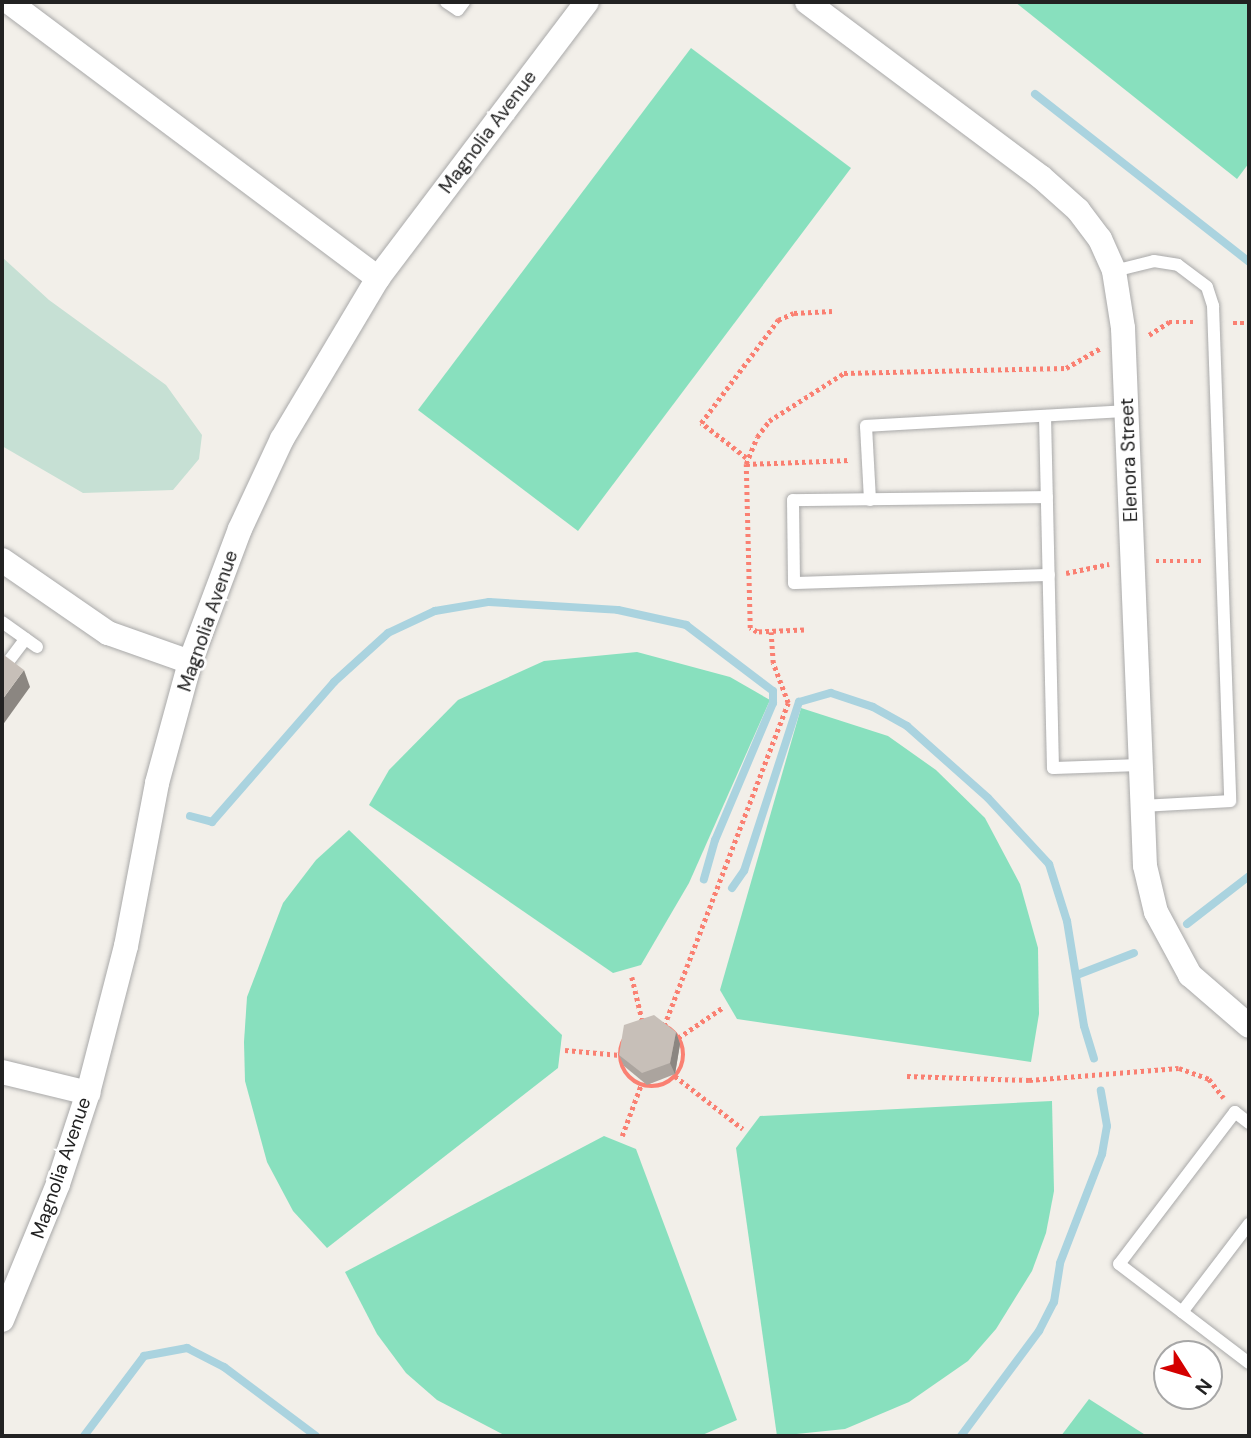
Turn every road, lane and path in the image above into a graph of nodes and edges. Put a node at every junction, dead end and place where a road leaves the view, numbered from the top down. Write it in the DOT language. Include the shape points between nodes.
graph roads {
  1 [pos="9,2"];
  2 [pos="446,2"];
  3 [pos="464,2"];
  4 [pos="587,2"];
  5 [pos="807,2"];
  6 [pos="1114,271"];
  7 [pos="378,278"];
  8 [pos="832,311"];
  9 [pos="1127,411"];
  10 [pos="1045,416"];
  11 [pos="868,460"];
  12 [pos="1047,496"];
  13 [pos="870,499"];
  14 [pos="2,560"];
  15 [pos="1049,575"];
  16 [pos="2,622"];
  17 [pos="771,632"];
  18 [pos="25,639"];
  19 [pos="37,647"];
  20 [pos="190,662"];
  21 [pos="2,670"];
  22 [pos="1141,765"];
  23 [pos="1143,806"];
  24 [pos="632,977"];
  25 [pos="722,1008"];
  26 [pos="643,1025"];
  27 [pos="664,1026"];
  28 [pos="1249,1026"];
  29 [pos="678,1038"];
  30 [pos="565,1050"];
  31 [pos="620,1055"];
  32 [pos="2,1072"];
  33 [pos="675,1076"];
  34 [pos="907,1076"];
  35 [pos="642,1085"];
  36 [pos="88,1093"];
  37 [pos="1235,1112"];
  38 [pos="1249,1123"];
  39 [pos="743,1129"];
  40 [pos="622,1136"];
  41 [pos="1249,1224"];
  42 [pos="1182,1312"];
  43 [pos="2,1320"];
  44 [pos="1249,1363"];
  1 -- 7 [label="street"];
  2 -- 3 [label="lane" via="458,10"];
  4 -- 7 [label="street, Magnolia Avenue"];
  5 -- 6 [label="street, Elenora Street" via="1041,177 1078,210 1100,239"];
  6 -- 9 [label="street, Elenora Street" via="1123,328"];
  6 -- 23 [label="lane" via="1154,261 1178,265 1208,287 1213,306 1230,801"];
  7 -- 20 [label="street, Magnolia Avenue" via="282,439 240,529"];
  8 -- 11 [label="path" via="794,313 778,320 701,423 746,461"];
  9 -- 10 [label="lane"];
  9 -- 22 [label="street, Elenora Street"];
  10 -- 11 [label="lane" via="866,426"];
  10 -- 12 [label="lane"];
  11 -- 13 [label="lane"];
  12 -- 13 [label="lane"];
  12 -- 15 [label="lane"];
  13 -- 15 [label="lane" via="793,500 794,583"];
  14 -- 20 [label="street" via="108,633"];
  15 -- 22 [label="lane" via="1053,768"];
  16 -- 18 [label="lane"];
  17 -- 27 [label="path" via="773,663 788,703"];
  18 -- 19 [label="lane"];
  18 -- 21 [label="lane"];
  20 -- 36 [label="street, Magnolia Avenue" via="157,783 126,946"];
  22 -- 23 [label="street, Elenora Street"];
  23 -- 28 [label="street, Elenora Street" via="1145,866 1156,912 1169,941 1190,975"];
  24 -- 26 [label="path"];
  25 -- 29 [label="path"];
  26 -- 27 [label="path"];
  26 -- 31 [label="path" via="627,1035"];
  27 -- 29 [label="path"];
  29 -- 33 [label="path" via="683,1057"];
  30 -- 31 [label="path"];
  31 -- 35 [label="path" via="626,1073"];
  32 -- 36 [label="street"];
  33 -- 35 [label="path" via="661,1085"];
  33 -- 39 [label="path"];
  34 -- 37 [label="path" via="1029,1080 1179,1068 1209,1079"];
  35 -- 40 [label="path"];
  36 -- 43 [label="street, Magnolia Avenue" via="58,1184"];
  37 -- 38 [label="lane"];
  37 -- 42 [label="lane" via="1119,1264"];
  41 -- 42 [label="lane"];
  42 -- 44 [label="lane"];
}
